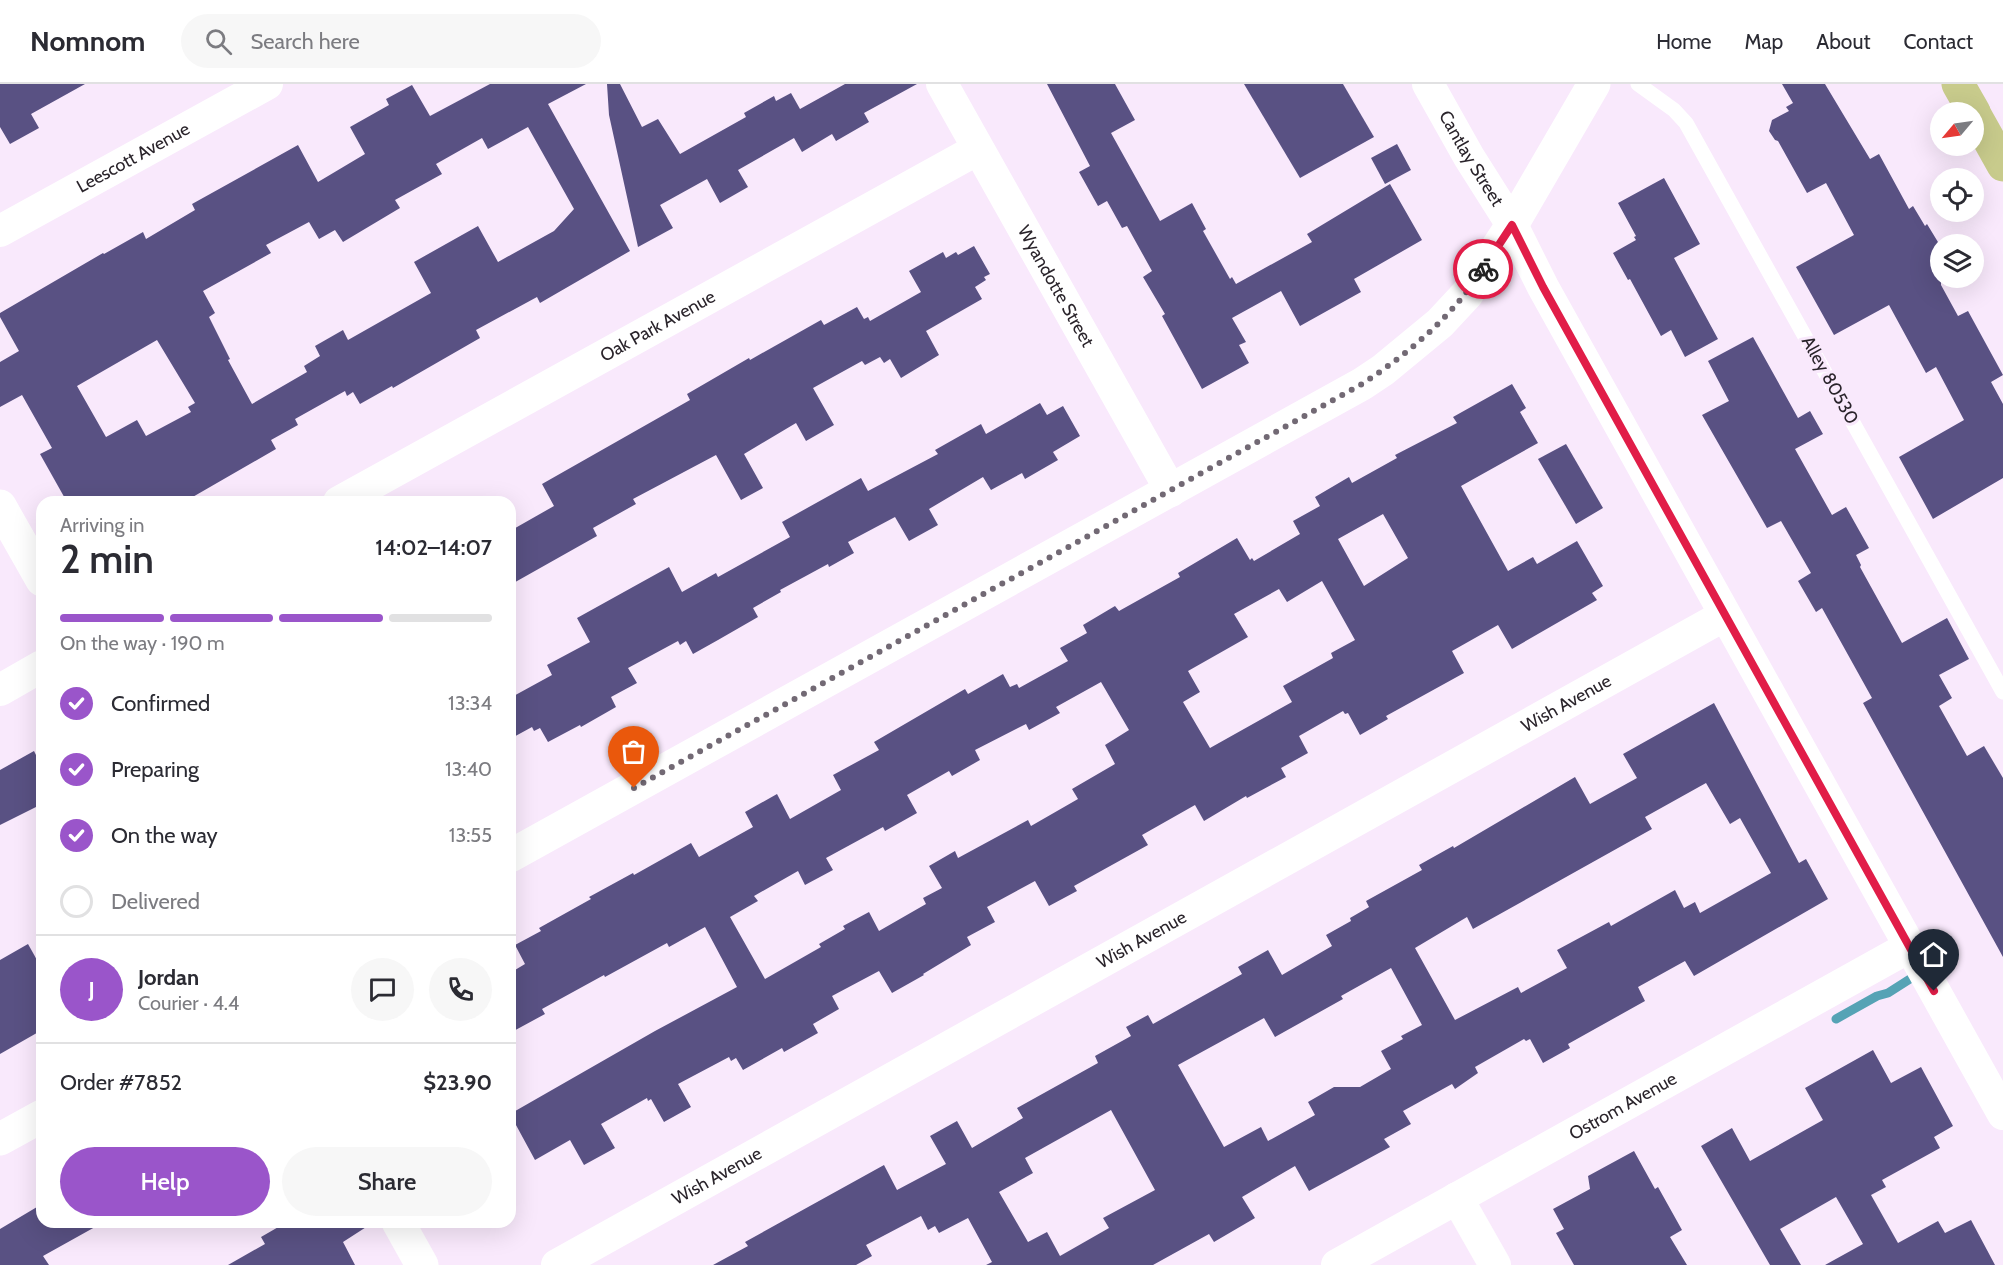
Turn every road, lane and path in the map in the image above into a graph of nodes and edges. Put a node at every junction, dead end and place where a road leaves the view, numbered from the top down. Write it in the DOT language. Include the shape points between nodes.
graph roads {
  1 [pos="267,84"];
  2 [pos="942,84"];
  3 [pos="1428,84"];
  4 [pos="1594,84"];
  5 [pos="1638,84"];
  6 [pos="1958,84"];
  7 [pos="1968,102"];
  8 [pos="1984,131"];
  9 [pos="978,149"];
  10 [pos="2003,165"];
  11 [pos="1512,225"];
  12 [pos="0,231"];
  13 [pos="1171,490"];
  14 [pos="350,496"];
  15 [pos="0,506"];
  16 [pos="36,569"];
  17 [pos="1725,615"];
  18 [pos="36,669"];
  19 [pos="0,690"];
  20 [pos="2003,692"];
  21 [pos="516,853"];
  22 [pos="1910,947"];
  23 [pos="2003,1114"];
  24 [pos="36,1119"];
  25 [pos="0,1139"];
  26 [pos="1457,1198"];
  27 [pos="401,1228"];
  28 [pos="422,1265"];
  29 [pos="557,1265"];
  30 [pos="1337,1265"];
  31 [pos="1495,1265"];
  1 -- 12 [label="street, Leescott Avenue"];
  2 -- 9 [label="street, Wyandotte Street"];
  3 -- 11 [label="street, Cantlay Street"];
  4 -- 11 [label="street"];
  5 -- 20 [label="lane, Alley 80530" via="1686,123"];
  6 -- 7 [label="main road"];
  8 -- 10 [label="main road"];
  9 -- 13 [label="street, Wyandotte Street"];
  9 -- 14 [label="street, Oak Park Avenue"];
  11 -- 13 [label="street" via="1467,294 1440,323 1383,370"];
  11 -- 17 [label="street, Cantlay Street"];
  13 -- 21 [label="street"];
  15 -- 16 [label="street"];
  17 -- 22 [label="street, Cantlay Street"];
  17 -- 29 [label="street, Wish Avenue"];
  18 -- 19 [label="street"];
  22 -- 23 [label="street, Cantlay Street"];
  22 -- 26 [label="street, Ostrom Avenue"];
  24 -- 25 [label="street"];
  26 -- 30 [label="street, Ostrom Avenue"];
  26 -- 31 [label="street"];
  27 -- 28 [label="street"];
}
